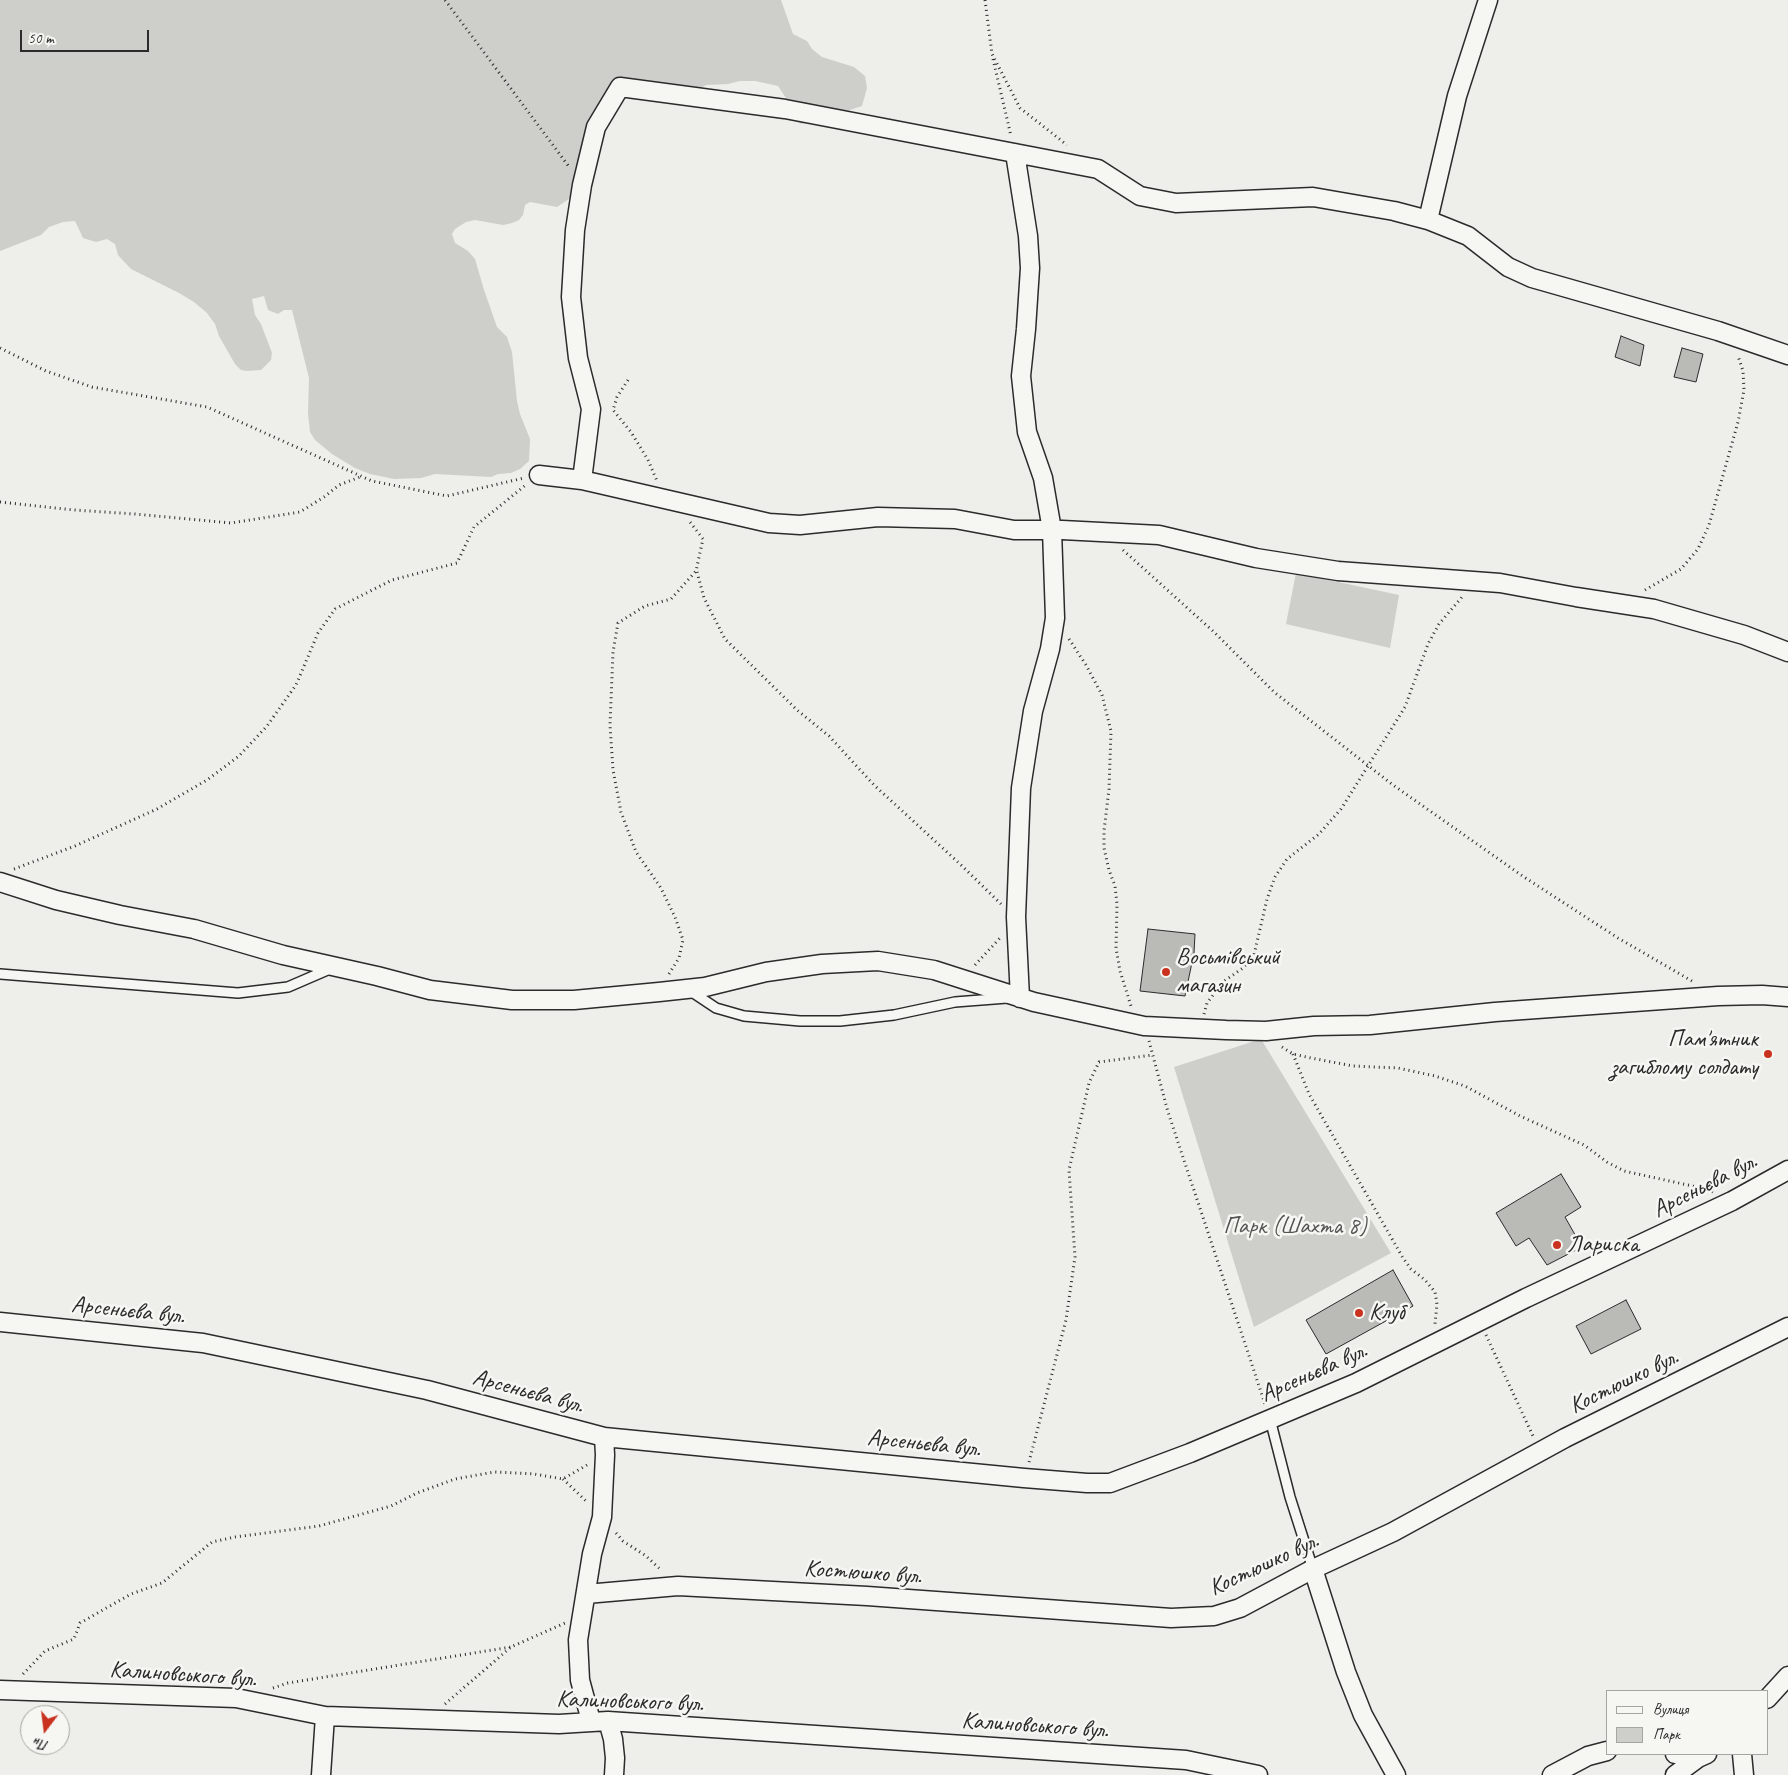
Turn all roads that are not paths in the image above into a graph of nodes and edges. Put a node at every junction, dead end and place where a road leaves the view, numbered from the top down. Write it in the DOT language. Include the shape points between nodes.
graph roads {
  1 [pos="1488,0"];
  2 [pos="1015,153"];
  3 [pos="1428,220"];
  4 [pos="1788,355"];
  5 [pos="539,474"];
  6 [pos="582,480"];
  7 [pos="1052,530"];
  8 [pos="1788,652"];
  9 [pos="5,876"];
  10 [pos="335,967"];
  11 [pos="0,974"];
  12 [pos="686,989"];
  13 [pos="1788,997"];
  14 [pos="1020,998"];
  15 [pos="1788,1170"];
  16 [pos="0,1322"];
  17 [pos="1788,1327"];
  18 [pos="1270,1419"];
  19 [pos="605,1446"];
  20 [pos="1313,1569"];
  21 [pos="586,1594"];
  22 [pos="1788,1676"];
  23 [pos="4,1690"];
  24 [pos="1768,1699"];
  25 [pos="326,1716"];
  26 [pos="599,1721"];
  27 [pos="1606,1751"];
  28 [pos="1688,1755"];
  29 [pos="1742,1755"];
  30 [pos="1702,1756"];
  31 [pos="320,1775"];
  32 [pos="614,1775"];
  33 [pos="1258,1775"];
  34 [pos="1396,1775"];
  35 [pos="1552,1775"];
  36 [pos="1675,1775"];
  37 [pos="1744,1775"];
  1 -- 3 [label="street" via="1457,96"];
  2 -- 3 [label="street" via="1098,169 1140,196 1176,203 1313,197"];
  2 -- 6 [label="street" via="785,109 620,87 596,127 582,185 576,230 571,297 578,358 591,409"];
  2 -- 7 [label="street" via="1030,268 1021,376 1027,432 1043,478"];
  3 -- 4 [label="street" via="1468,236 1508,267 1532,278"];
  5 -- 6 [label="street"];
  6 -- 7 [label="street" via="769,523 800,525 878,517 955,519 1014,530"];
  7 -- 8 [label="street" via="1159,535 1256,558 1338,571 1500,583 1654,609 1744,634"];
  7 -- 14 [label="street" via="1054,618 1021,788 1016,917"];
  9 -- 10 [label="street" via="56,900 194,929"];
  10 -- 11 [label="lane" via="288,987 238,993"];
  10 -- 12 [label="street" via="430,990 512,1000 574,1000"];
  12 -- 14 [label="street" via="766,972 878,961 934,970"];
  12 -- 14 [label="lane" via="716,1008 744,1016 800,1021 840,1021 955,1002"];
  13 -- 14 [label="street" via="1718,996 1266,1031 1141,1025"];
  15 -- 18 [label="street, Арсеньєва вул." via="1732,1201 1356,1382"];
  16 -- 19 [label="street, Арсеньєва вул." via="202,1343 427,1390"];
  17 -- 20 [label="street, Костюшко вул." via="1540,1451 1393,1532"];
  18 -- 19 [label="street, Арсеньєва вул." via="1110,1483 1087,1484"];
  18 -- 20 [label="lane"];
  19 -- 21 [label="street" via="602,1517"];
  20 -- 21 [label="street, Костюшко вул." via="1240,1608 1214,1616 1171,1618 678,1586"];
  20 -- 34 [label="street" via="1363,1715"];
  21 -- 26 [label="street" via="578,1640 580,1680"];
  22 -- 24 [label="street"];
  23 -- 25 [label="street, Калиновського вул." via="236,1698"];
  25 -- 26 [label="street, Калиновського вул." via="559,1724"];
  25 -- 31 [label="street"];
  26 -- 32 [label="street" via="613,1739"];
  26 -- 33 [label="street, Калиновського вул." via="1186,1760"];
  27 -- 35 [label="street" via="1588,1756"];
  28 -- 30 [label="street"];
  29 -- 37 [label="street"];
  30 -- 36 [label="street"];
}
